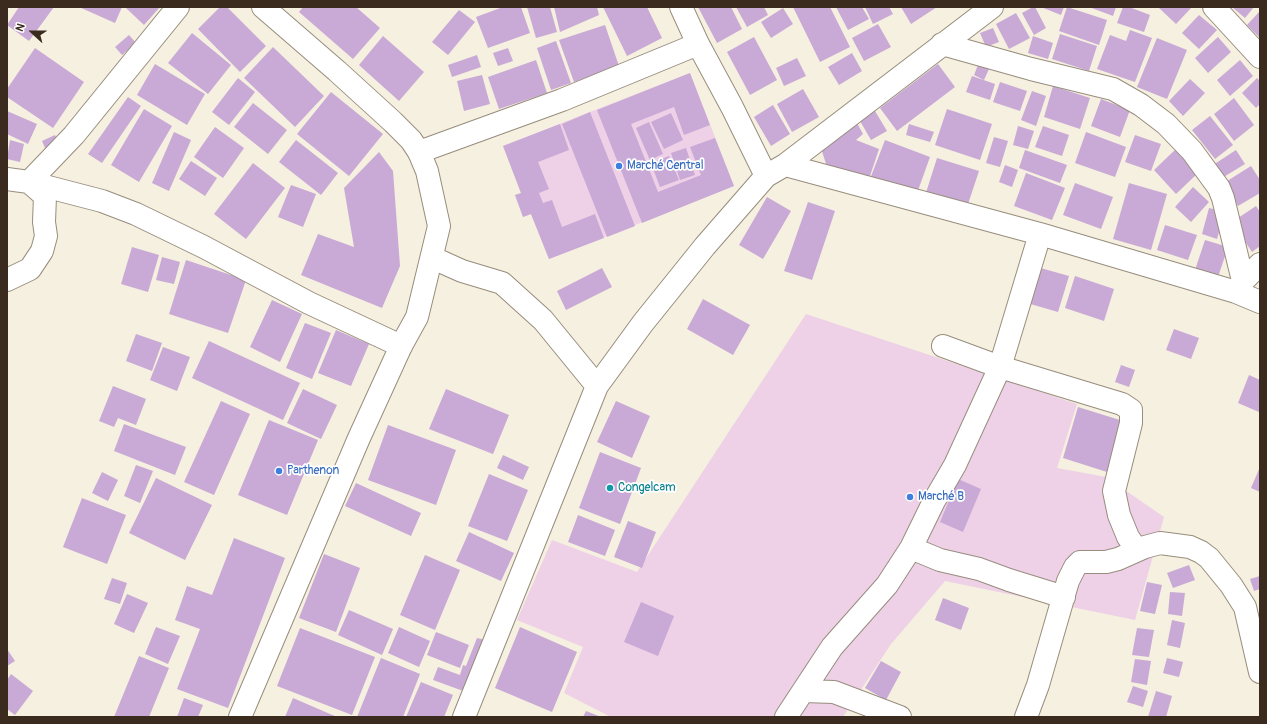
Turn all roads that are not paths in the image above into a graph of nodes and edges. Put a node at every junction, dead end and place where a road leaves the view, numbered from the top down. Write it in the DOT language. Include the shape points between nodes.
graph roads {
  1 [pos="178,7"];
  2 [pos="263,7"];
  3 [pos="681,7"];
  4 [pos="992,7"];
  5 [pos="1214,7"];
  6 [pos="698,44"];
  7 [pos="942,44"];
  8 [pos="1260,57"];
  9 [pos="423,162"];
  10 [pos="785,164"];
  11 [pos="766,176"];
  12 [pos="7,179"];
  13 [pos="29,182"];
  14 [pos="1040,234"];
  15 [pos="432,258"];
  16 [pos="1260,264"];
  17 [pos="7,280"];
  18 [pos="1240,286"];
  19 [pos="1260,302"];
  20 [pos="401,346"];
  21 [pos="942,346"];
  22 [pos="1000,368"];
  23 [pos="597,386"];
  24 [pos="911,548"];
  25 [pos="1137,550"];
  26 [pos="1064,597"];
  27 [pos="1260,672"];
  28 [pos="804,691"];
  29 [pos="240,717"];
  30 [pos="464,717"];
  31 [pos="786,717"];
  32 [pos="900,717"];
  33 [pos="1026,717"];
  1 -- 13 [label="street" via="74,135"];
  2 -- 9 [label="street" via="394,122 411,140"];
  3 -- 6 [label="street"];
  4 -- 7 [label="street"];
  5 -- 8 [label="street"];
  6 -- 9 [label="street" via="562,100"];
  6 -- 11 [label="street"];
  7 -- 10 [label="street"];
  7 -- 18 [label="street" via="1113,89 1160,119 1192,151 1218,188 1225,205"];
  9 -- 15 [label="street" via="439,226"];
  10 -- 11 [label="street"];
  10 -- 14 [label="street"];
  11 -- 23 [label="street" via="642,323"];
  12 -- 13 [label="street"];
  13 -- 17 [label="street" via="45,196 46,236 42,251 30,269"];
  13 -- 20 [label="street" via="102,201 136,214 309,303"];
  14 -- 18 [label="street"];
  14 -- 22 [label="street"];
  15 -- 20 [label="street" via="417,316"];
  15 -- 23 [label="street" via="462,271 502,283 543,320"];
  16 -- 18 [label="street"];
  18 -- 19 [label="street"];
  20 -- 29 [label="street"];
  21 -- 22 [label="street"];
  22 -- 24 [label="street" via="955,465"];
  22 -- 25 [label="street" via="1122,404 1131,410 1131,423 1114,491 1119,515 1128,537"];
  23 -- 30 [label="street"];
  24 -- 26 [label="street" via="940,560 979,569"];
  24 -- 28 [label="street" via="887,585 832,647"];
  25 -- 26 [label="street" via="1106,562 1080,562 1070,576"];
  25 -- 27 [label="street" via="1160,543 1190,547 1209,558 1245,606"];
  26 -- 33 [label="street"];
  28 -- 31 [label="street"];
  28 -- 32 [label="street" via="834,692"];
}
